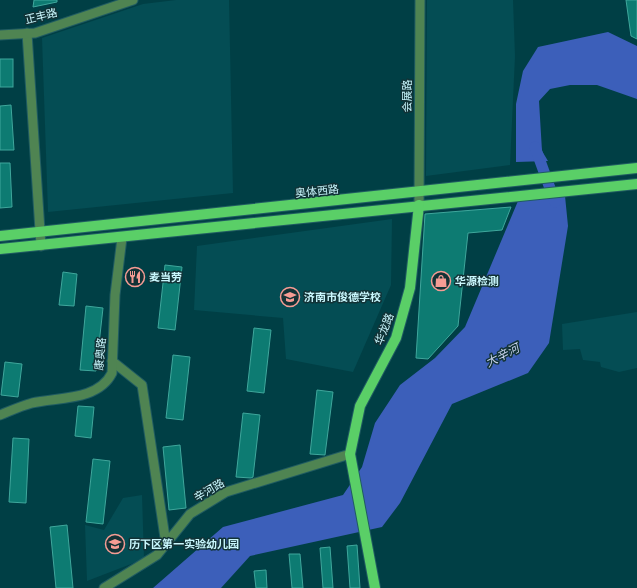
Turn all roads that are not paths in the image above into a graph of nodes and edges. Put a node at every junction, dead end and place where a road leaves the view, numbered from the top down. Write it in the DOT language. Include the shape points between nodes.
graph roads {
  1 [pos="133,0"];
  2 [pos="420,0"];
  3 [pos="27,33"];
  4 [pos="0,35"];
  5 [pos="637,168"];
  6 [pos="637,184"];
  7 [pos="419,192"];
  8 [pos="419,206"];
  9 [pos="40,232"];
  10 [pos="0,236"];
  11 [pos="122,238"];
  12 [pos="41,246"];
  13 [pos="0,249"];
  14 [pos="112,361"];
  15 [pos="0,415"];
  16 [pos="350,454"];
  17 [pos="166,544"];
  18 [pos="104,588"];
  19 [pos="375,588"];
  1 -- 3 [label="street, 正丰路" via="35,33"];
  2 -- 7 [label="street, 会展路"];
  3 -- 4 [label="street, 正丰路"];
  3 -- 9 [label="street"];
  5 -- 7 [label="main road, 奥体西路"];
  6 -- 8 [label="main road"];
  7 -- 8 [label="street"];
  7 -- 9 [label="main road, 奥体西路"];
  8 -- 11 [label="main road"];
  8 -- 16 [label="main road, 华龙路" via="410,288 396,338 360,406"];
  9 -- 10 [label="main road, 奥体西路"];
  9 -- 12 [label="street"];
  11 -- 12 [label="main road"];
  11 -- 14 [label="street, 康奥路"];
  12 -- 13 [label="main road"];
  14 -- 15 [label="street, 康奥路" via="112,373 108,381 92,393 31,403"];
  14 -- 17 [label="street" via="142,385"];
  16 -- 17 [label="street, 辛河路" via="226,492 190,514"];
  16 -- 19 [label="main road"];
  17 -- 18 [label="street, 辛河路" via="151,560"];
}
